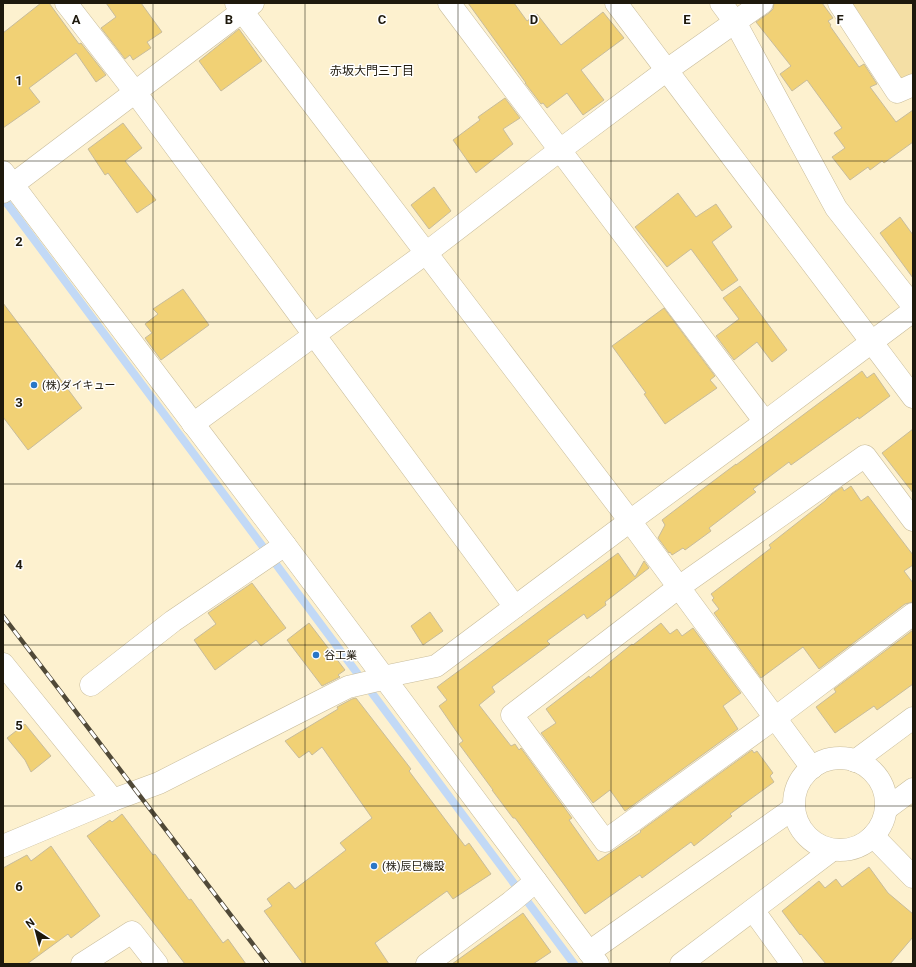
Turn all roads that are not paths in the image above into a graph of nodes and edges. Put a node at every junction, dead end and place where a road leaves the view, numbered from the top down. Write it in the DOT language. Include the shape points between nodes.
graph roads {
  1 [pos="66,3"];
  2 [pos="450,3"];
  3 [pos="616,3"];
  4 [pos="721,3"];
  5 [pos="762,3"];
  6 [pos="839,3"];
  7 [pos="244,6"];
  8 [pos="735,22"];
  9 [pos="667,70"];
  10 [pos="913,85"];
  11 [pos="134,92"];
  12 [pos="560,150"];
  13 [pos="7,184"];
  14 [pos="426,253"];
  15 [pos="913,306"];
  16 [pos="913,311"];
  17 [pos="314,335"];
  18 [pos="872,342"];
  19 [pos="913,397"];
  20 [pos="764,422"];
  21 [pos="193,424"];
  22 [pos="913,520"];
  23 [pos="630,521"];
  24 [pos="283,547"];
  25 [pos="679,587"];
  26 [pos="515,607"];
  27 [pos="913,614"];
  28 [pos="3,664"];
  29 [pos="381,678"];
  30 [pos="91,685"];
  31 [pos="775,718"];
  32 [pos="913,718"];
  33 [pos="856,761"];
  34 [pos="812,768"];
  35 [pos="913,789"];
  36 [pos="113,800"];
  37 [pos="794,808"];
  38 [pos="886,809"];
  39 [pos="873,836"];
  40 [pos="3,846"];
  41 [pos="832,850"];
  42 [pos="913,877"];
  43 [pos="534,883"];
  44 [pos="753,910"];
  45 [pos="593,958"];
  46 [pos="82,964"];
  47 [pos="157,964"];
  48 [pos="427,964"];
  49 [pos="681,964"];
  50 [pos="792,964"];
  1 -- 11 [label="street"];
  2 -- 12 [label="street"];
  3 -- 9 [label="street"];
  4 -- 8 [label="street"];
  5 -- 8 [label="street"];
  6 -- 10 [label="street" via="897,92"];
  7 -- 11 [label="street"];
  7 -- 14 [label="street"];
  8 -- 9 [label="street"];
  8 -- 15 [label="street" via="836,208"];
  9 -- 12 [label="street"];
  9 -- 18 [label="street"];
  11 -- 13 [label="street"];
  11 -- 17 [label="street"];
  12 -- 14 [label="street"];
  12 -- 20 [label="street"];
  13 -- 21 [label="street"];
  14 -- 17 [label="street"];
  14 -- 23 [label="street"];
  16 -- 18 [label="street"];
  17 -- 21 [label="street"];
  17 -- 26 [label="street"];
  18 -- 19 [label="street"];
  18 -- 20 [label="street"];
  20 -- 23 [label="street"];
  21 -- 24 [label="street"];
  22 -- 25 [label="street" via="865,456"];
  23 -- 25 [label="street"];
  23 -- 26 [label="street"];
  24 -- 29 [label="street"];
  24 -- 30 [label="street" via="173,621"];
  25 -- 31 [label="street"];
  25 -- 31 [label="street" via="512,715 605,841"];
  26 -- 29 [label="street" via="436,666"];
  27 -- 31 [label="street"];
  28 -- 36 [label="street"];
  29 -- 36 [label="street" via="348,687 159,784"];
  29 -- 43 [label="street"];
  31 -- 34 [label="street"];
  32 -- 33 [label="street"];
  33 -- 34 [label="street" via="840,758 825,761"];
  33 -- 38 [label="street" via="869,768 879,780 885,793"];
  34 -- 37 [label="street" via="802,779 796,793"];
  35 -- 38 [label="street"];
  36 -- 40 [label="street"];
  37 -- 41 [label="street" via="798,823 806,835 818,845"];
  37 -- 45 [label="street"];
  38 -- 39 [label="street" via="882,824"];
  39 -- 41 [label="street" via="861,845 847,850"];
  39 -- 42 [label="street"];
  41 -- 44 [label="street"];
  43 -- 45 [label="street"];
  43 -- 48 [label="street"];
  44 -- 49 [label="street"];
  44 -- 50 [label="street"];
  46 -- 47 [label="street" via="132,932"];
}
